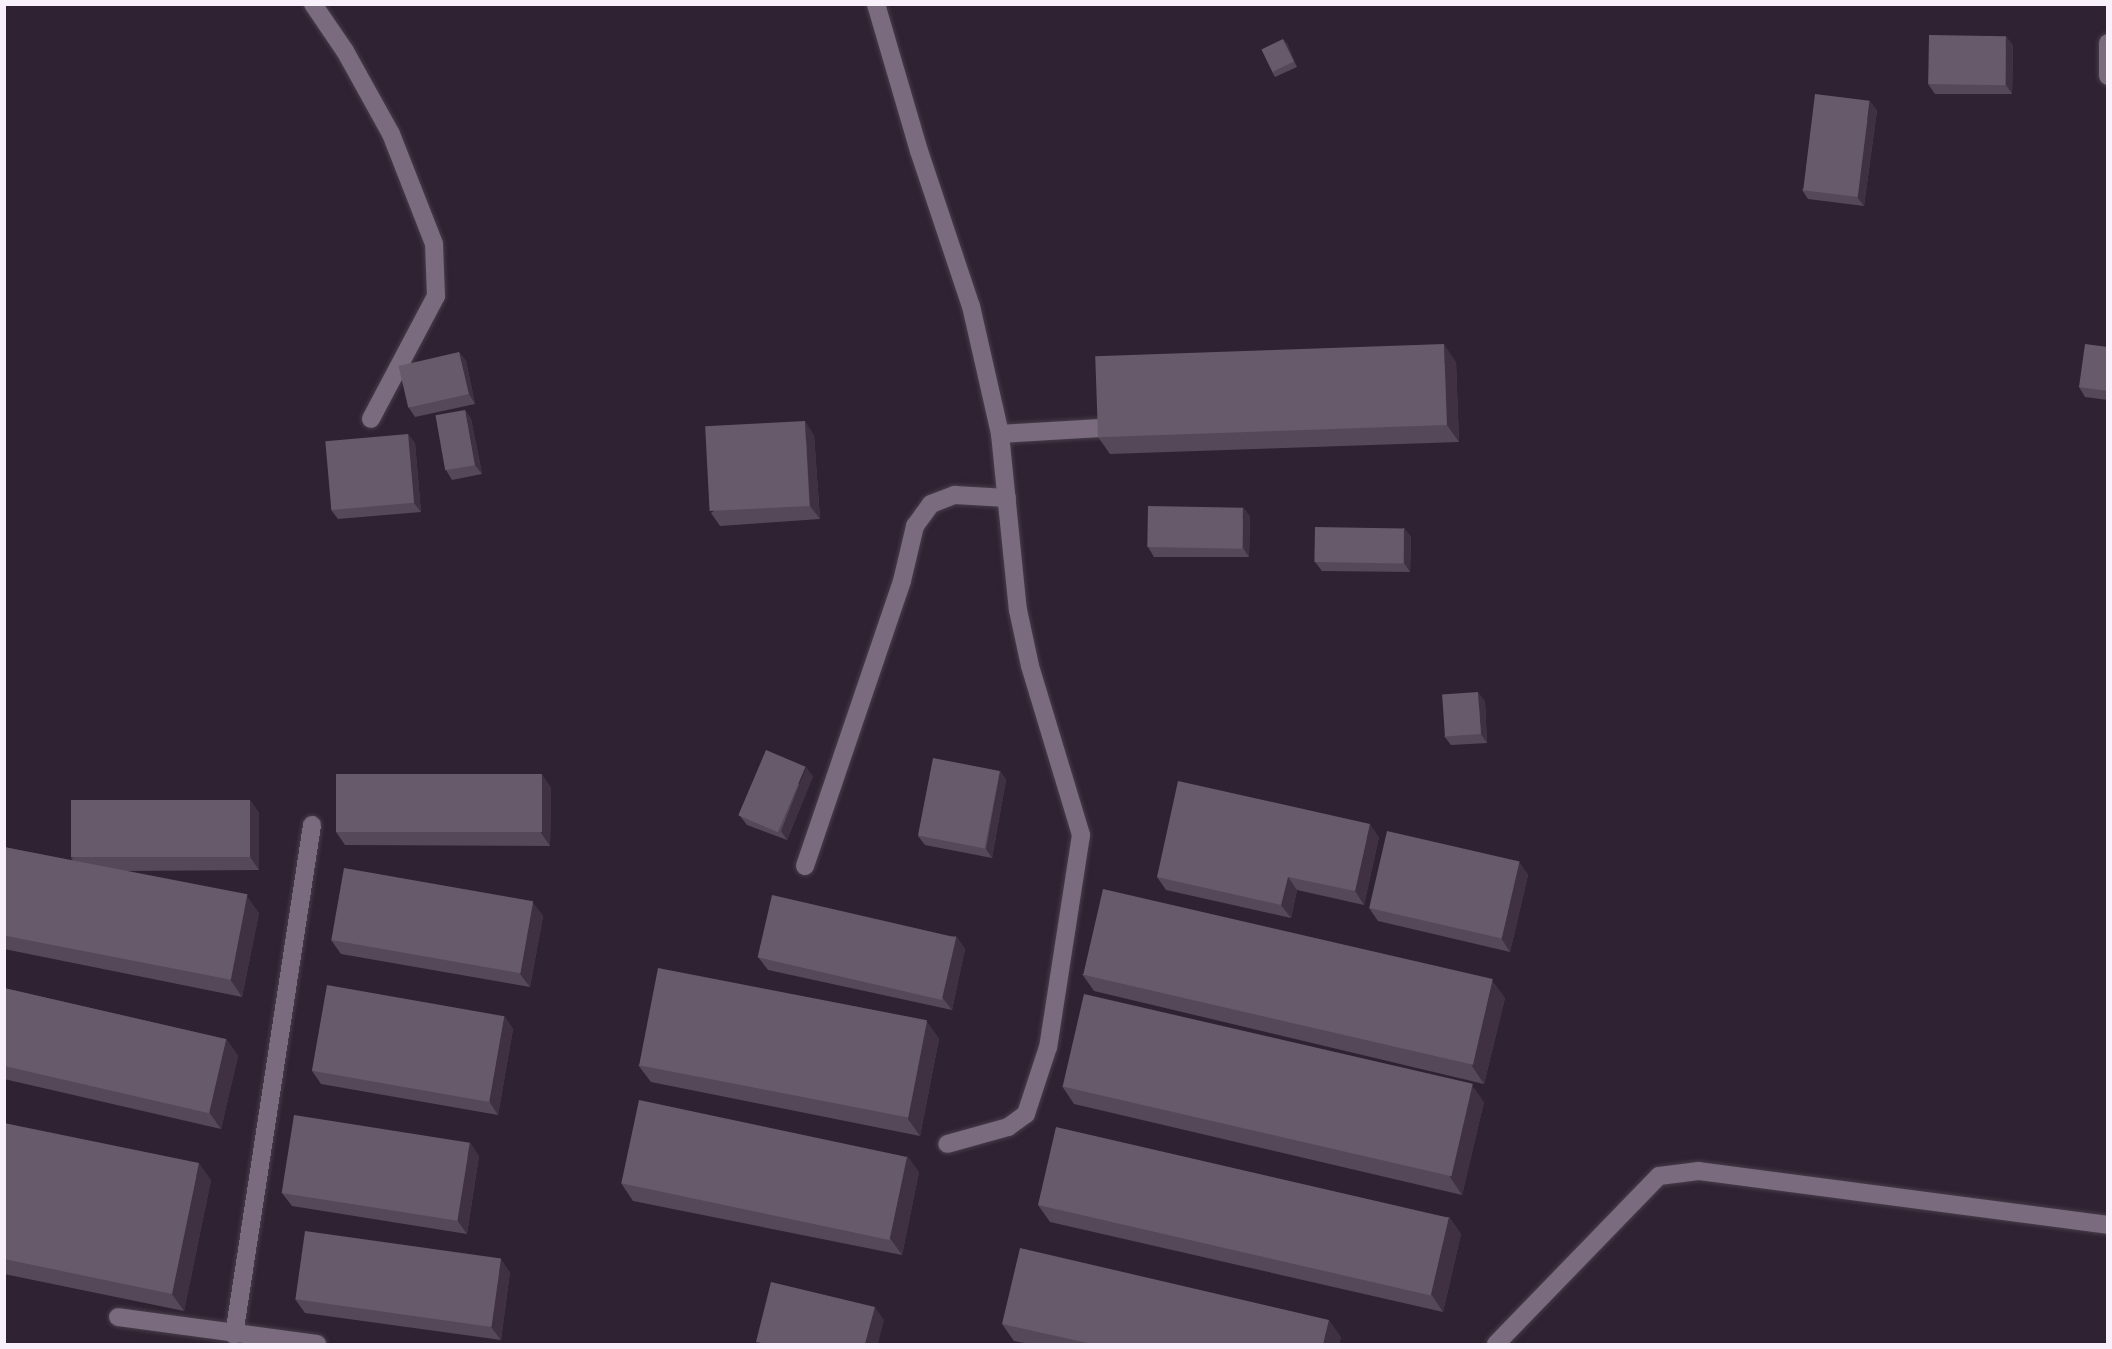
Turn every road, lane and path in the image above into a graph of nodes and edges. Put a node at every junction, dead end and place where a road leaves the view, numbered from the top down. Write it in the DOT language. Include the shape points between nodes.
graph roads {
  1 [pos="313,4"];
  2 [pos="876,4"];
  3 [pos="2108,43"];
  4 [pos="2108,76"];
  5 [pos="371,419"];
  6 [pos="1100,428"];
  7 [pos="1000,434"];
  8 [pos="1007,498"];
  9 [pos="312,825"];
  10 [pos="804,866"];
  11 [pos="946,1144"];
  12 [pos="2108,1226"];
  13 [pos="118,1317"];
  14 [pos="234,1335"];
  15 [pos="317,1344"];
  16 [pos="1496,1344"];
  1 -- 5 [label="lane" via="345,51 391,134 434,244 436,296"];
  2 -- 7 [label="lane" via="919,151 971,306"];
  3 -- 4 [label="lane"];
  6 -- 7 [label="lane"];
  7 -- 8 [label="lane"];
  8 -- 10 [label="lane" via="955,495 931,504 915,526 902,581"];
  8 -- 11 [label="lane" via="1018,610 1030,666 1081,835 1048,1047 1026,1114 1008,1127"];
  9 -- 14 [label="lane"];
  12 -- 16 [label="lane" via="1699,1171 1659,1176"];
  13 -- 14 [label="lane"];
  14 -- 15 [label="lane"];
}
